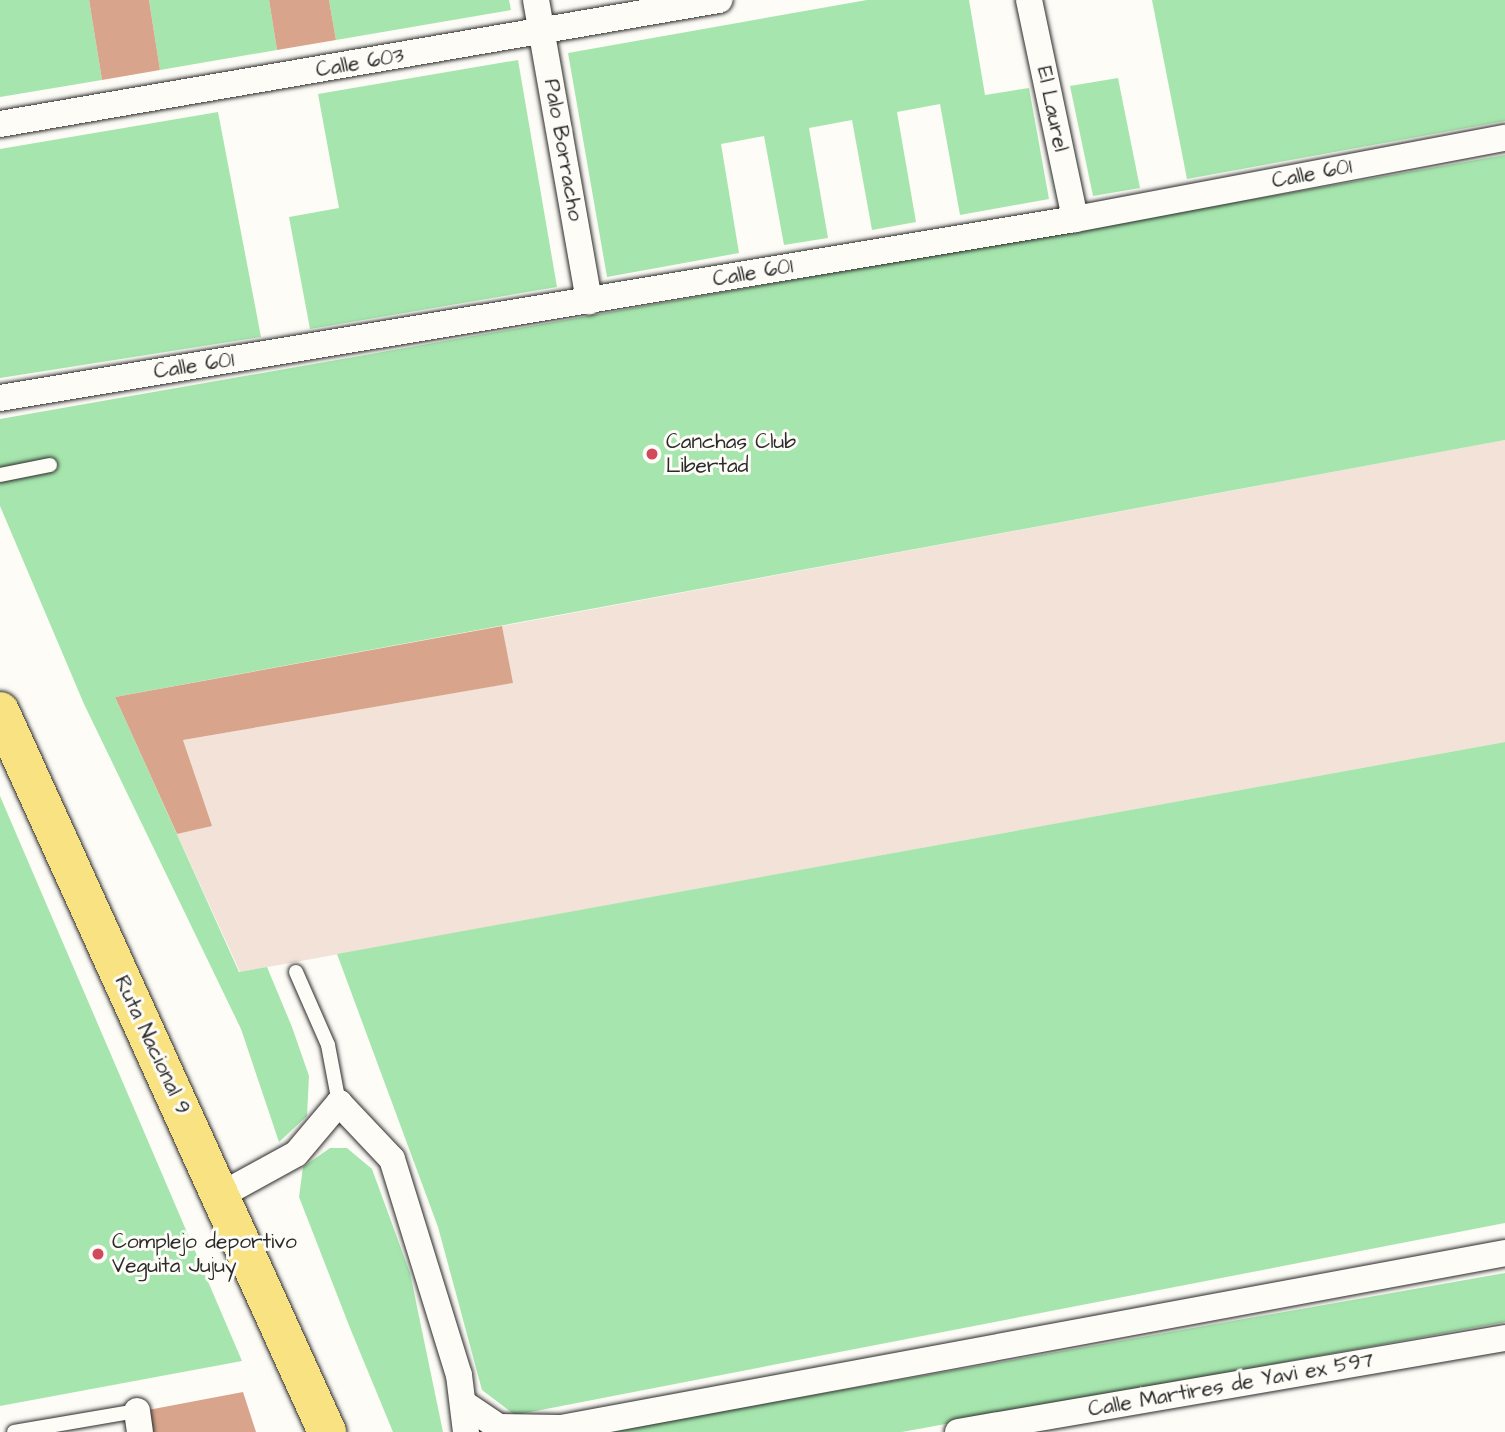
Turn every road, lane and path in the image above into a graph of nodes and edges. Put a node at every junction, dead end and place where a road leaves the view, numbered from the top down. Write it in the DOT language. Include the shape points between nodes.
graph roads {
  1 [pos="536,0"];
  2 [pos="719,0"];
  3 [pos="1029,0"];
  4 [pos="542,31"];
  5 [pos="0,124"];
  6 [pos="1505,138"];
  7 [pos="1075,219"];
  8 [pos="589,301"];
  9 [pos="0,398"];
  10 [pos="50,464"];
  11 [pos="0,475"];
  12 [pos="0,710"];
  13 [pos="296,972"];
  14 [pos="340,1103"];
  15 [pos="221,1195"];
  16 [pos="1505,1253"];
  17 [pos="1505,1338"];
  18 [pos="307,1378"];
  19 [pos="466,1405"];
  20 [pos="138,1421"];
  21 [pos="14,1432"];
  22 [pos="327,1432"];
  23 [pos="340,1432"];
  24 [pos="466,1432"];
  25 [pos="958,1432"];
  1 -- 4 [label="street, Palo Borracho"];
  2 -- 4 [label="street, Calle 603"];
  3 -- 7 [label="street, El Laurel"];
  4 -- 5 [label="street, Calle 603"];
  4 -- 8 [label="street, Palo Borracho"];
  6 -- 7 [label="street, Calle 601"];
  7 -- 8 [label="street, Calle 601"];
  8 -- 9 [label="street, Calle 601"];
  10 -- 11 [label="lane"];
  12 -- 15 [label="main road, Ruta Nacional 9"];
  13 -- 14 [label="lane" via="328,1045"];
  14 -- 15 [label="street" via="296,1154"];
  14 -- 19 [label="street" via="392,1159 421,1236"];
  15 -- 18 [label="main road, Ruta Nacional 9"];
  16 -- 19 [label="street" via="561,1428 499,1427"];
  17 -- 25 [label="street, Calle Martires de Yavi ex 597"];
  18 -- 22 [label="main road, Ruta Nacional 9"];
  18 -- 23 [label="main road, Ruta Nacional 9"];
  19 -- 24 [label="street"];
  20 -- 21 [label="lane"];
}
